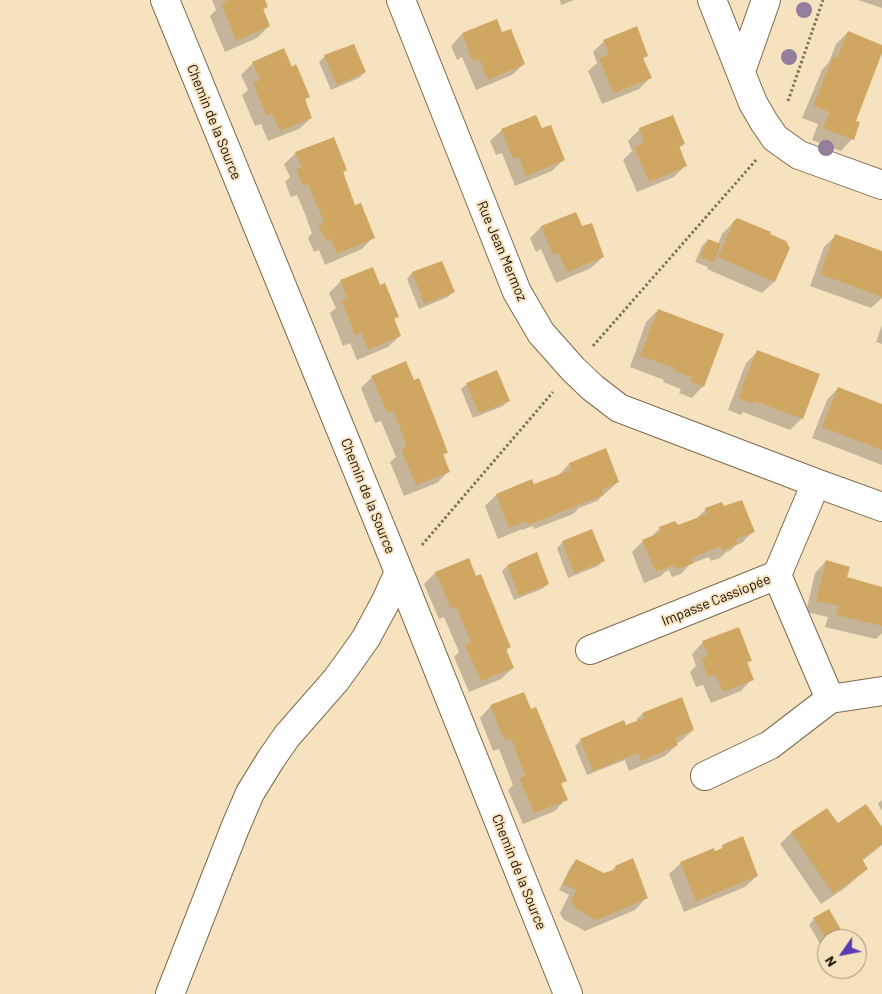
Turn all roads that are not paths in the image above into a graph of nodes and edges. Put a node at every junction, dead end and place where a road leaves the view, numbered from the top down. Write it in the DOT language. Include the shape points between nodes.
graph roads {
  1 [pos="164,0"];
  2 [pos="401,0"];
  3 [pos="712,0"];
  4 [pos="766,0"];
  5 [pos="741,71"];
  6 [pos="882,185"];
  7 [pos="816,483"];
  8 [pos="882,507"];
  9 [pos="399,572"];
  10 [pos="777,575"];
  11 [pos="590,650"];
  12 [pos="882,691"];
  13 [pos="830,698"];
  14 [pos="705,776"];
  15 [pos="170,994"];
  16 [pos="568,994"];
  1 -- 9 [label="street, Chemin de la Source"];
  2 -- 7 [label="street, Rue Jean Mermoz" via="517,292 541,333 573,369 619,408"];
  3 -- 5 [label="street"];
  4 -- 5 [label="street"];
  5 -- 6 [label="street" via="753,103 775,138 799,155"];
  7 -- 8 [label="street, Rue Jean Mermoz"];
  7 -- 10 [label="street, Impasse Cassiopée"];
  9 -- 15 [label="street" via="366,638 336,680 287,736 250,793"];
  9 -- 16 [label="street, Chemin de la Source"];
  10 -- 11 [label="street, Impasse Cassiopée"];
  10 -- 13 [label="street"];
  12 -- 13 [label="street"];
  13 -- 14 [label="street" via="770,745"];
}
